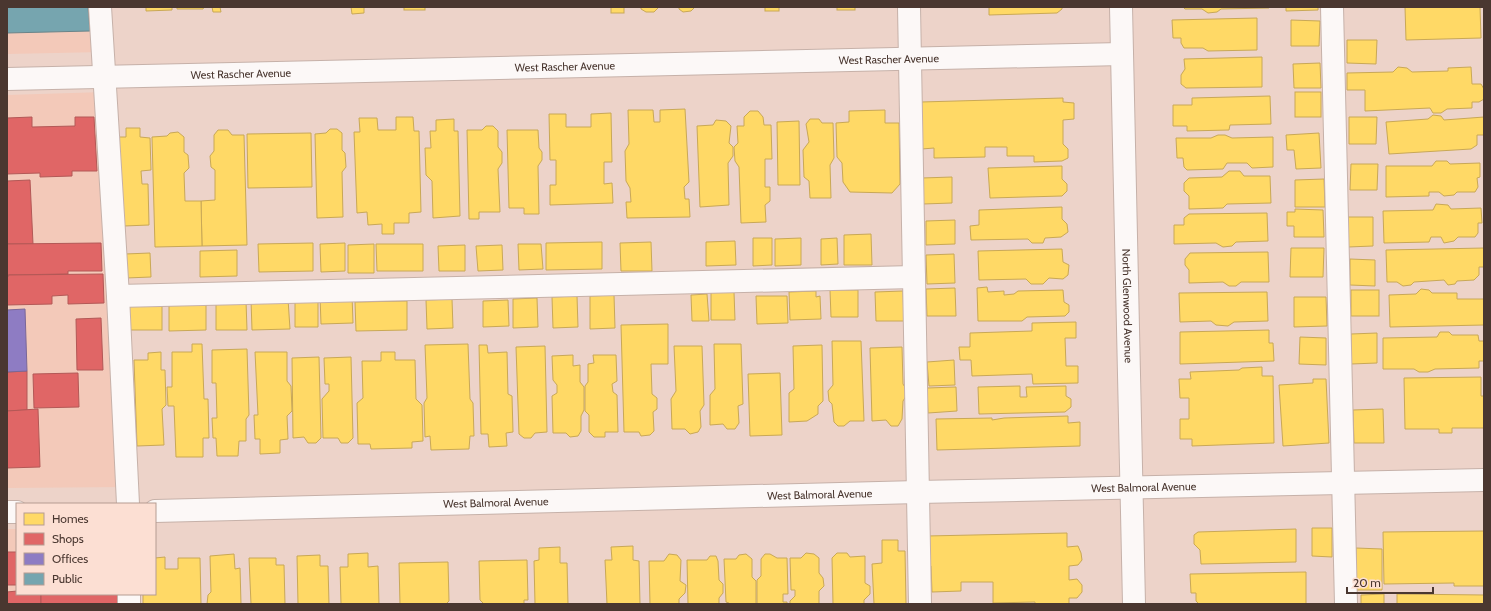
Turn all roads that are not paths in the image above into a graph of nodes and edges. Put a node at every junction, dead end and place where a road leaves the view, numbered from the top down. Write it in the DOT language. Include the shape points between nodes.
graph roads {
  1 [pos="100,7"];
  2 [pos="909,7"];
  3 [pos="1121,7"];
  4 [pos="1332,7"];
  5 [pos="1122,54"];
  6 [pos="910,58"];
  7 [pos="104,77"];
  8 [pos="7,79"];
  9 [pos="914,277"];
  10 [pos="118,296"];
  11 [pos="1484,480"];
  12 [pos="1343,483"];
  13 [pos="1132,487"];
  14 [pos="918,492"];
  15 [pos="128,503"];
  16 [pos="156,511"];
  17 [pos="920,604"];
  18 [pos="1134,604"];
  19 [pos="1346,604"];
  1 -- 7 [label="street"];
  2 -- 6 [label="street"];
  3 -- 5 [label="street, North Glenwood Avenue"];
  4 -- 12 [label="street"];
  5 -- 6 [label="street, West Rascher Avenue"];
  5 -- 13 [label="street, North Glenwood Avenue"];
  6 -- 7 [label="street, West Rascher Avenue"];
  6 -- 9 [label="street"];
  7 -- 8 [label="street, West Rascher Avenue"];
  7 -- 10 [label="street"];
  9 -- 10 [label="street"];
  9 -- 14 [label="street"];
  10 -- 15 [label="street"];
  11 -- 12 [label="street, West Balmoral Avenue"];
  12 -- 13 [label="street, West Balmoral Avenue"];
  12 -- 19 [label="street"];
  13 -- 14 [label="street, West Balmoral Avenue"];
  13 -- 18 [label="street, North Glenwood Avenue"];
  14 -- 16 [label="street, West Balmoral Avenue"];
  14 -- 17 [label="street"];
}
